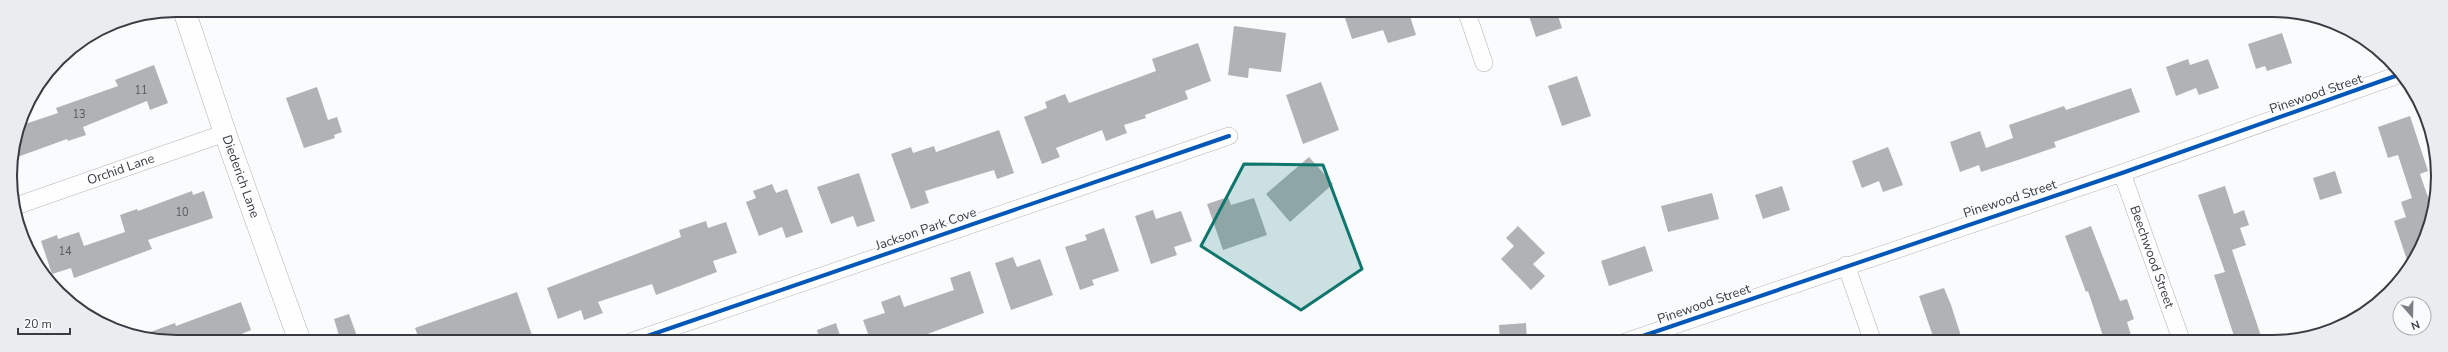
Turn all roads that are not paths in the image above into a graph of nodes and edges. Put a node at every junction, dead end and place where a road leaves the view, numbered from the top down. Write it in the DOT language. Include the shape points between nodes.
graph roads {
  1 [pos="186,17"];
  2 [pos="1468,17"];
  3 [pos="1484,63"];
  4 [pos="2396,76"];
  5 [pos="225,133"];
  6 [pos="1229,136"];
  7 [pos="2122,173"];
  8 [pos="20,205"];
  9 [pos="1846,265"];
  10 [pos="297,335"];
  11 [pos="650,335"];
  12 [pos="1645,335"];
  13 [pos="1871,335"];
  14 [pos="2180,335"];
  1 -- 5 [label="street, Diederich Lane"];
  2 -- 3 [label="street"];
  4 -- 7 [label="street, Pinewood Street"];
  5 -- 8 [label="street, Orchid Lane"];
  5 -- 10 [label="street, Diederich Lane"];
  6 -- 11 [label="street, Jackson Park Cove"];
  7 -- 9 [label="street, Pinewood Street"];
  7 -- 14 [label="street, Beechwood Street"];
  9 -- 12 [label="street, Pinewood Street"];
  9 -- 13 [label="street"];
}
